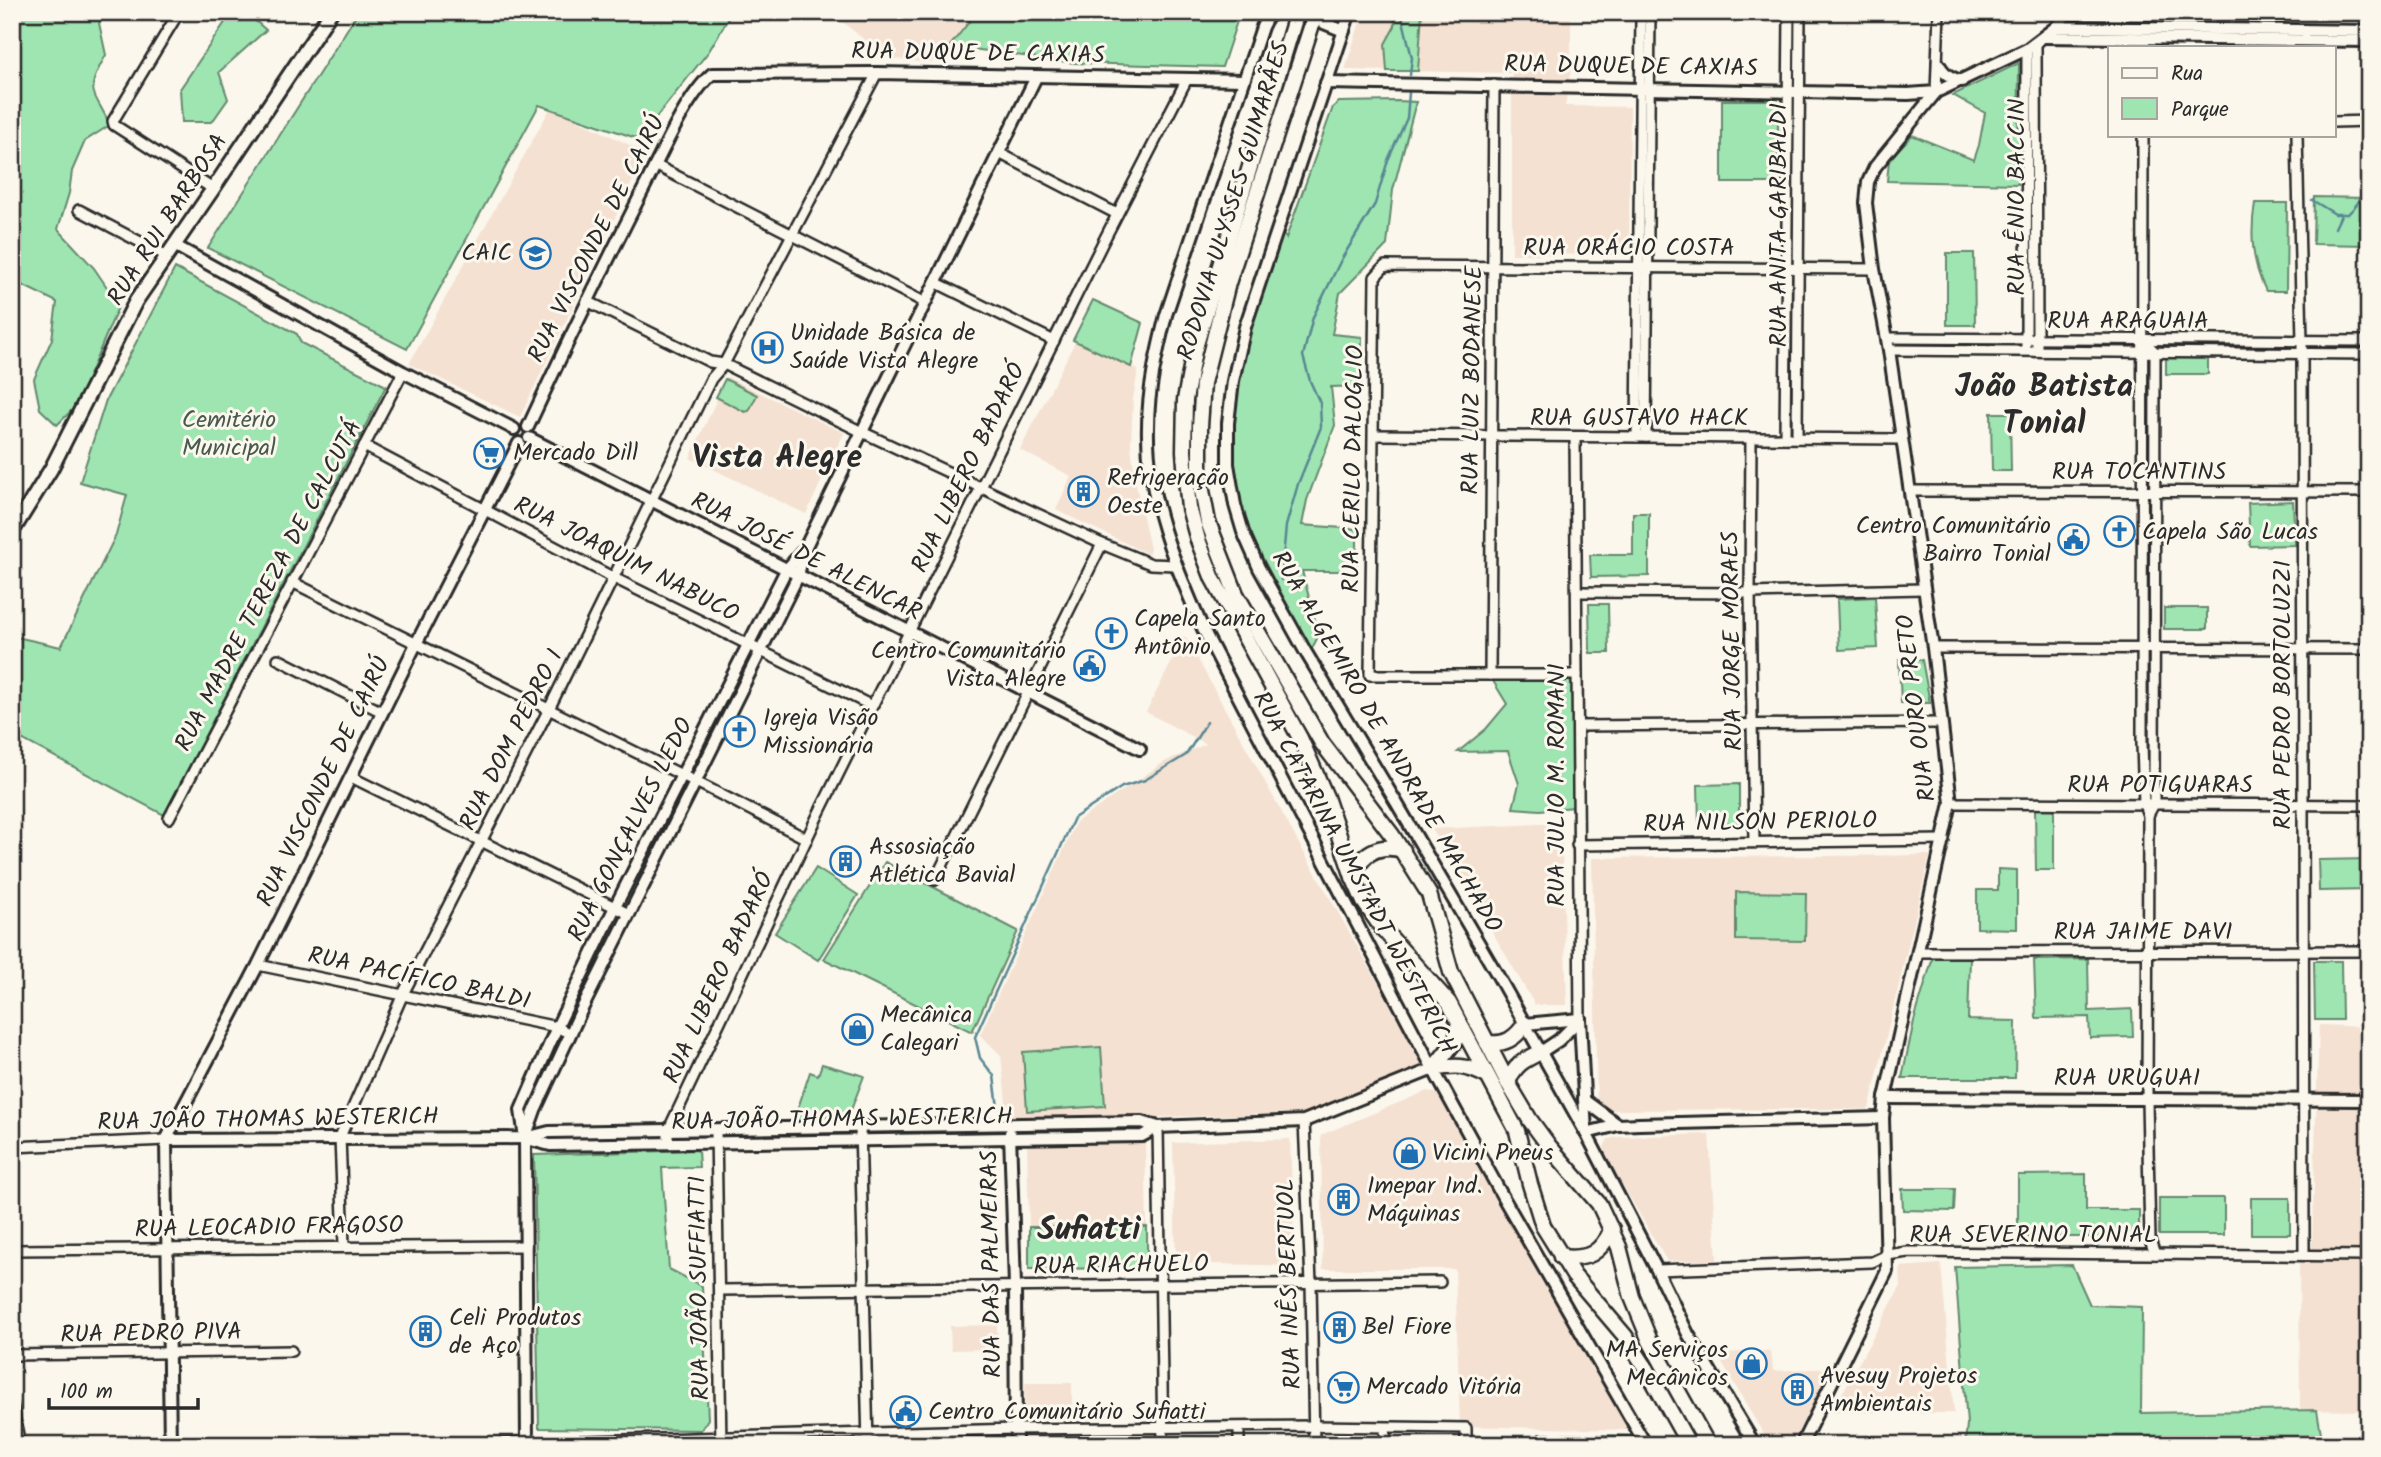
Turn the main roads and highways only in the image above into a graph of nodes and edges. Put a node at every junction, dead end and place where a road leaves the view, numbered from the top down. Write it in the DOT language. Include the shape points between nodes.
graph roads {
  1 [pos="331,12"];
  2 [pos="1297,12"];
  3 [pos="1320,18"];
  4 [pos="12,532"];
  5 [pos="1403,850"];
  6 [pos="1353,877"];
  7 [pos="1459,1023"];
  8 [pos="1525,1024"];
  9 [pos="1487,1043"];
  10 [pos="1541,1052"];
  11 [pos="1487,1076"];
  12 [pos="1508,1083"];
  13 [pos="1612,1229"];
  14 [pos="1562,1257"];
  15 [pos="1689,1445"];
  16 [pos="1708,1445"];
  1 -- 4 [label="main road, RUA RUI BARBOSA" via="136,301 51,469"];
  2 -- 6 [label="highway, RODOVIA ULYSSES GUIMARÃES" via="1199,329 1186,391 1184,451 1189,508 1213,579 1300,738"];
  3 -- 5 [label="highway, RODOVIA ULYSSES GUIMARÃES" via="1228,283 1211,346 1200,402 1200,480 1208,522 1236,594 1322,743"];
  5 -- 6 [label="highway" via="1377,848 1357,865"];
  5 -- 9 [label="highway, RODOVIA ULYSSES GUIMARÃES" via="1429,894 1451,972"];
  6 -- 7 [label="highway, RODOVIA ULYSSES GUIMARÃES" via="1382,928 1449,1003"];
  7 -- 11 [label="highway, RODOVIA ULYSSES GUIMARÃES"];
  7 -- 11 [label="highway" via="1456,1040 1433,1069 1469,1067"];
  8 -- 9 [label="highway" via="1509,1041"];
  9 -- 12 [label="highway, RODOVIA ULYSSES GUIMARÃES"];
  10 -- 12 [label="highway" via="1519,1063"];
  11 -- 14 [label="highway, RODOVIA ULYSSES GUIMARÃES" via="1517,1131 1536,1208"];
  12 -- 13 [label="highway, RODOVIA ULYSSES GUIMARÃES" via="1549,1146 1599,1204"];
  13 -- 14 [label="highway" via="1605,1244 1593,1254"];
  13 -- 16 [label="highway, RODOVIA ULYSSES GUIMARÃES" via="1645,1330"];
  14 -- 15 [label="highway, RODOVIA ULYSSES GUIMARÃES" via="1632,1347"];
}
